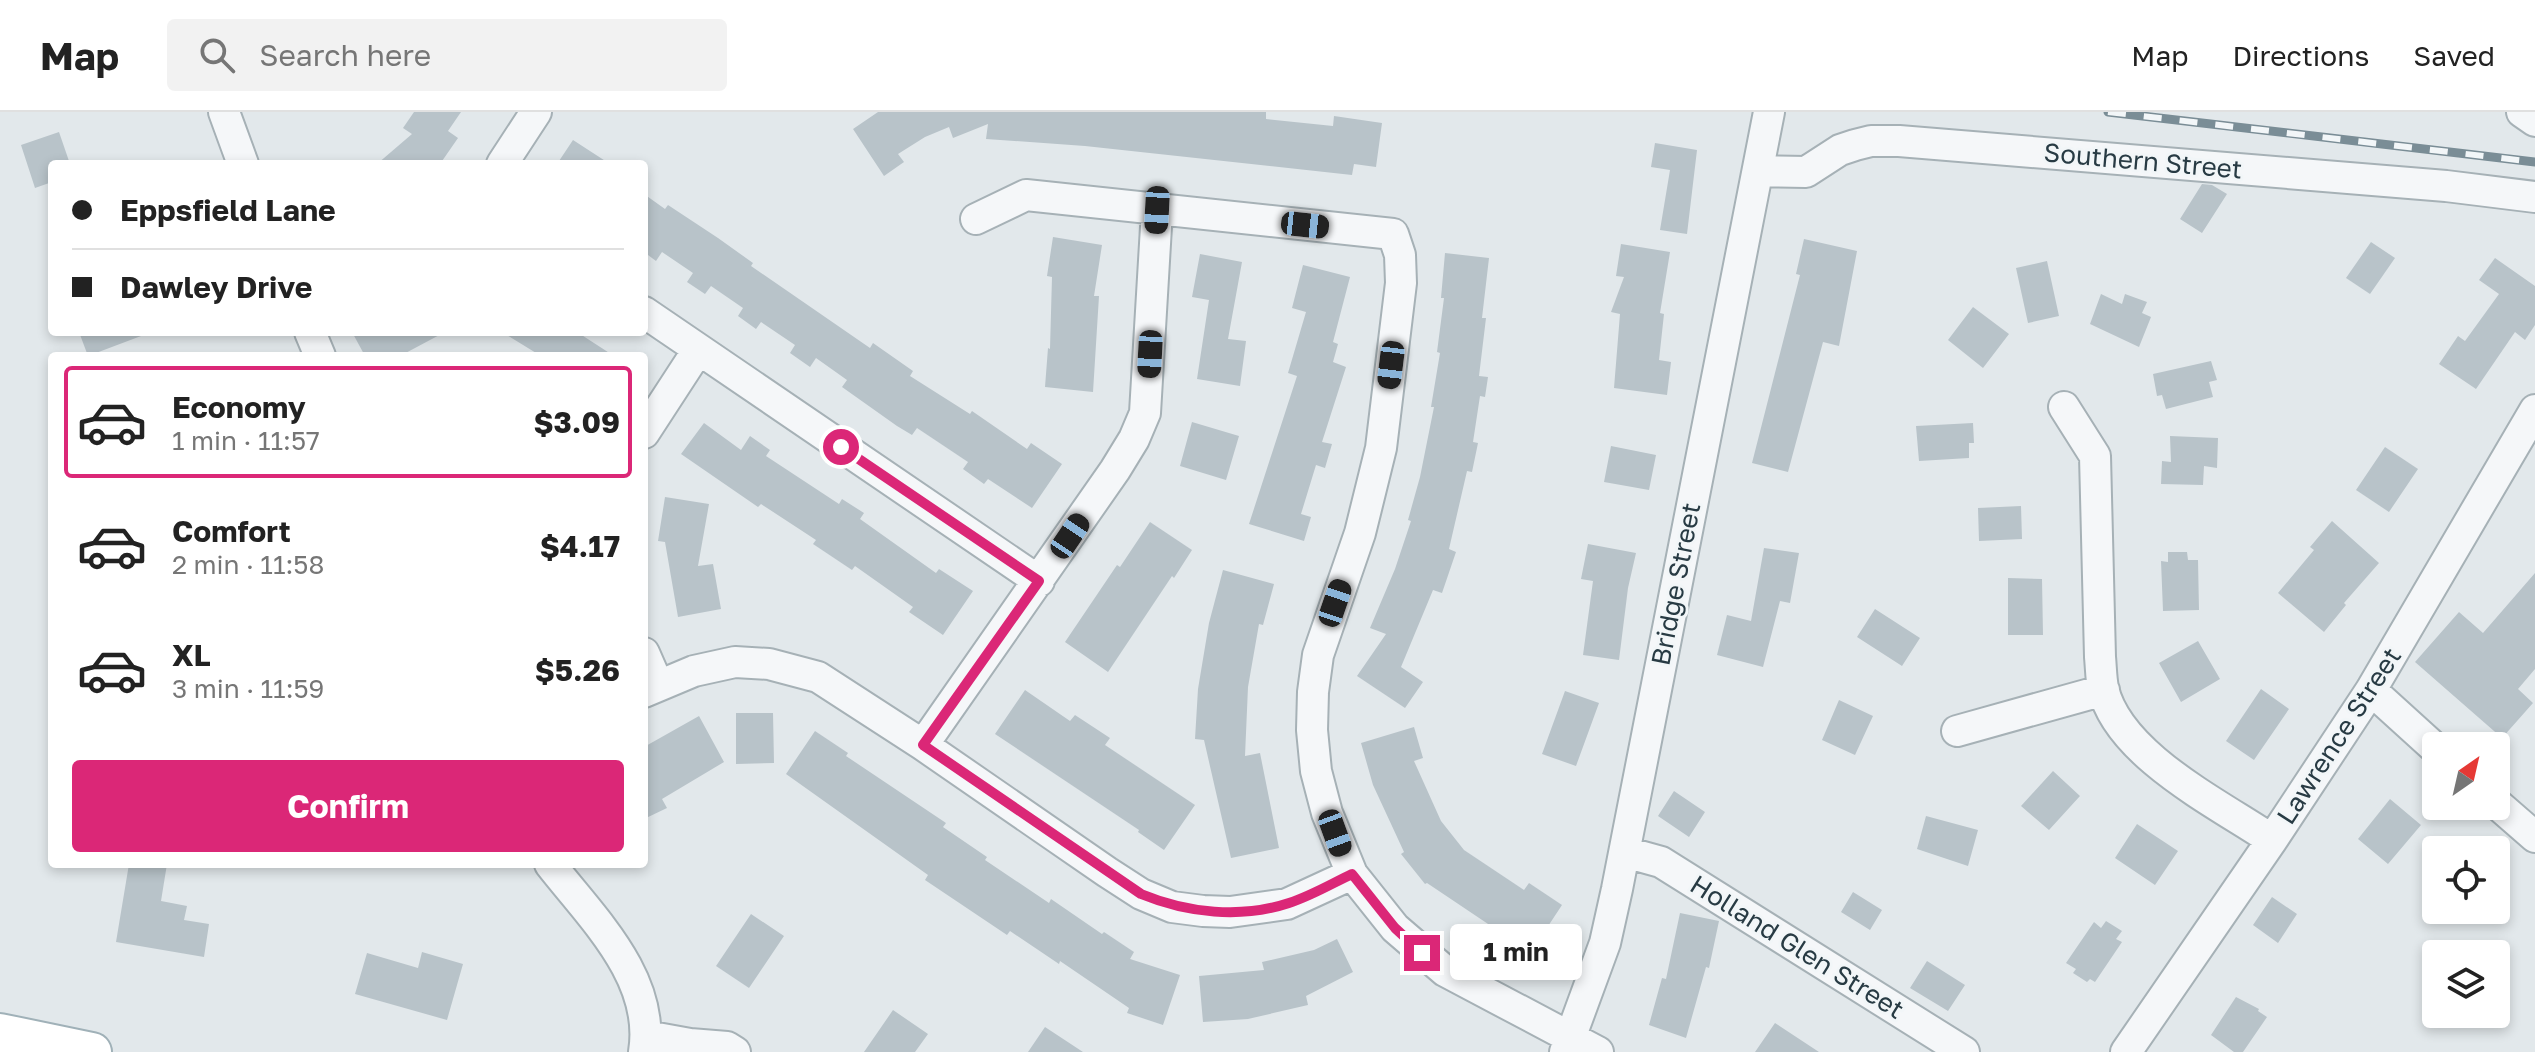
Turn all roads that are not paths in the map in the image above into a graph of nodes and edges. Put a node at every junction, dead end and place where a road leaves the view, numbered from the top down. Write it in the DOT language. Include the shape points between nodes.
graph roads {
  1 [pos="224,112"];
  2 [pos="536,112"];
  3 [pos="1769,112"];
  4 [pos="2522,112"];
  5 [pos="2535,121"];
  6 [pos="1761,157"];
  7 [pos="242,160"];
  8 [pos="505,160"];
  9 [pos="2535,197"];
  10 [pos="1157,210"];
  11 [pos="976,219"];
  12 [pos="648,315"];
  13 [pos="698,350"];
  14 [pos="2064,407"];
  15 [pos="2535,410"];
  16 [pos="648,427"];
  17 [pos="1039,581"];
  18 [pos="651,689"];
  19 [pos="2104,690"];
  20 [pos="2371,690"];
  21 [pos="1957,731"];
  22 [pos="2422,736"];
  23 [pos="923,745"];
  24 [pos="2510,815"];
  25 [pos="2535,837"];
  26 [pos="2272,840"];
  27 [pos="1625,852"];
  28 [pos="553,868"];
  29 [pos="1352,874"];
  30 [pos="0,1033"];
  31 [pos="645,1044"];
  32 [pos="1568,1045"];
  33 [pos="92,1052"];
  34 [pos="735,1052"];
  35 [pos="1598,1052"];
  36 [pos="1964,1052"];
  37 [pos="2126,1052"];
  1 -- 7 [label="street"];
  2 -- 8 [label="street"];
  3 -- 6 [label="street, Bridge Street"];
  4 -- 5 [label="street"];
  6 -- 9 [label="street, Southern Street" via="1806,172 1855,145 1899,141"];
  6 -- 27 [label="street, Bridge Street"];
  10 -- 11 [label="street" via="1026,195"];
  10 -- 17 [label="street" via="1145,413 1115,470"];
  10 -- 29 [label="street" via="1393,234 1400,255 1381,448 1360,533 1318,655 1313,692 1316,771"];
  12 -- 13 [label="street"];
  13 -- 16 [label="street"];
  13 -- 17 [label="street"];
  14 -- 19 [label="street" via="2095,456"];
  15 -- 20 [label="street, Lawrence Street"];
  17 -- 23 [label="street"];
  18 -- 23 [label="street" via="735,662 769,664 818,677"];
  19 -- 21 [label="street"];
  19 -- 26 [label="street" via="2132,741 2151,758"];
  20 -- 22 [label="street"];
  20 -- 26 [label="street, Lawrence Street"];
  23 -- 29 [label="street" via="1130,887 1172,907 1230,912 1287,904"];
  24 -- 25 [label="street"];
  26 -- 37 [label="street, Lawrence Street"];
  27 -- 32 [label="street, Bridge Street" via="1605,943"];
  27 -- 36 [label="street, Holland Glen Street" via="1661,862"];
  28 -- 31 [label="street" via="617,950 637,988"];
  29 -- 32 [label="street" via="1395,928 1445,971"];
  30 -- 33 [label="main road"];
  31 -- 34 [label="street" via="727,1047"];
  32 -- 35 [label="street"];
}
